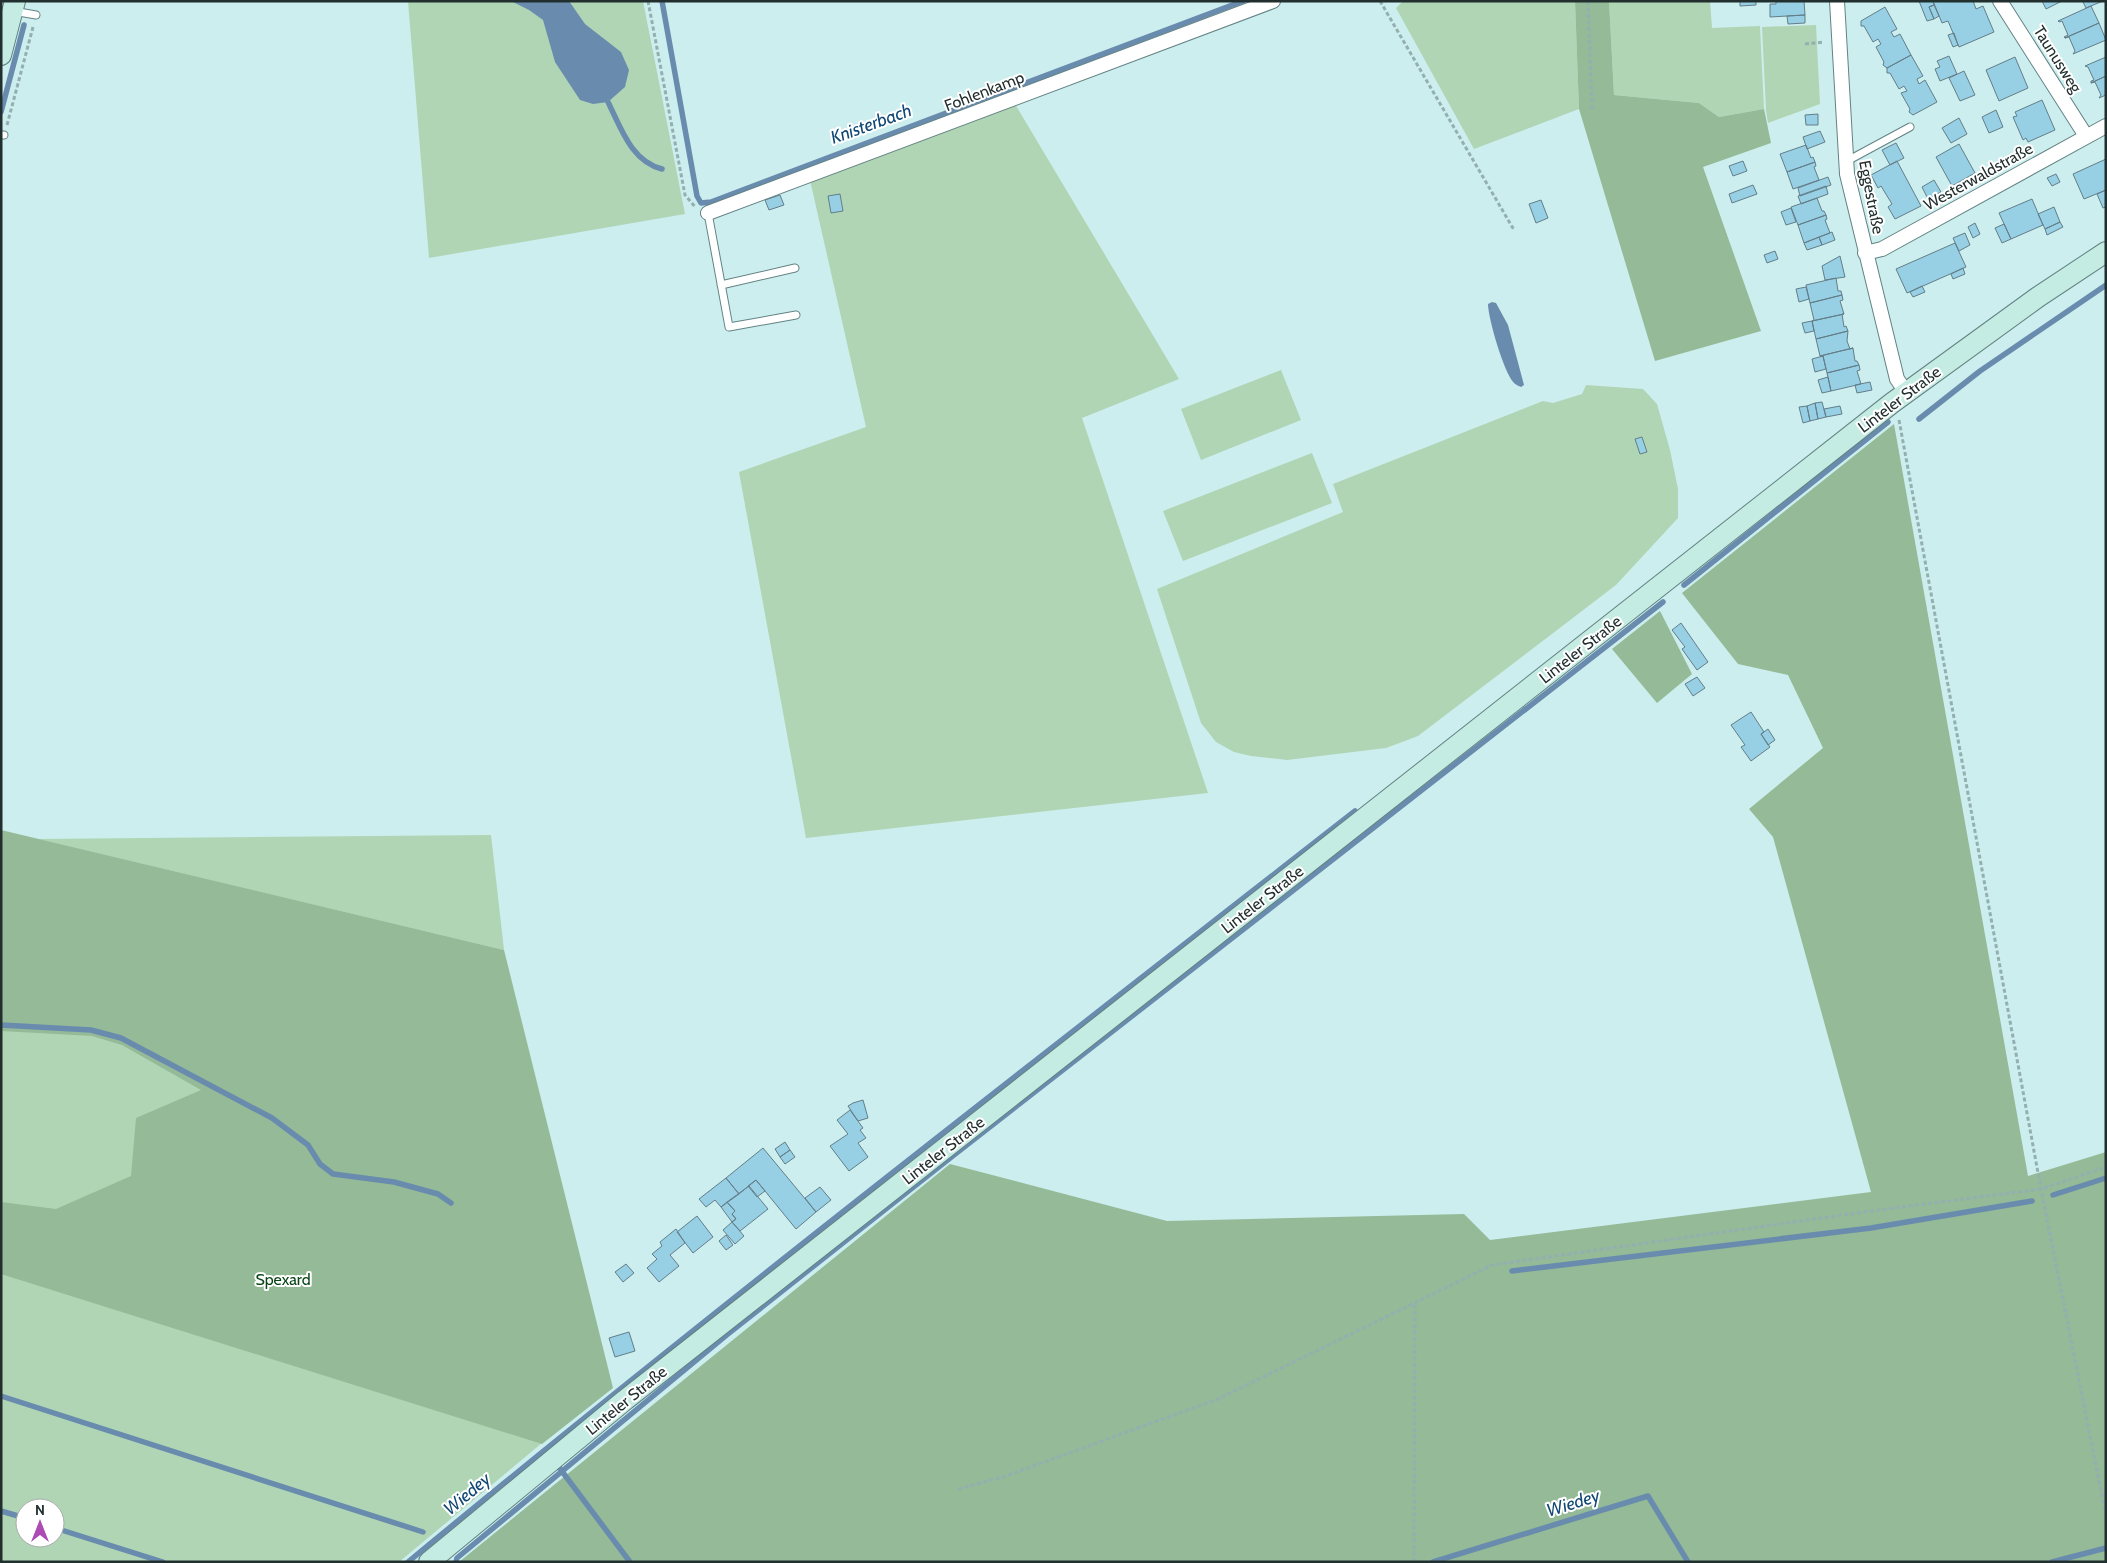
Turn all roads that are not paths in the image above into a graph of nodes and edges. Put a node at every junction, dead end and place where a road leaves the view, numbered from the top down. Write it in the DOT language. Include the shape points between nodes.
graph roads {
  1 [pos="1273,1"];
  2 [pos="1837,1"];
  3 [pos="2000,1"];
  4 [pos="14,6"];
  5 [pos="36,15"];
  6 [pos="1,54"];
  7 [pos="2106,126"];
  8 [pos="1910,127"];
  9 [pos="2086,136"];
  10 [pos="1847,161"];
  11 [pos="708,213"];
  12 [pos="2106,252"];
  13 [pos="1865,253"];
  14 [pos="795,268"];
  15 [pos="721,285"];
  16 [pos="796,315"];
  17 [pos="1906,392"];
  18 [pos="429,1562"];
  1 -- 11 [label="street, Fohlenkamp"];
  2 -- 10 [label="street, Eggestraße"];
  3 -- 9 [label="street, Taunusweg"];
  4 -- 5 [label="lane"];
  4 -- 6 [label="street"];
  7 -- 9 [label="street, Westerwaldstraße"];
  8 -- 10 [label="lane"];
  9 -- 13 [label="street, Westerwaldstraße" via="1882,249"];
  10 -- 13 [label="street, Eggestraße"];
  11 -- 15 [label="lane"];
  12 -- 17 [label="street, Linteler Straße"];
  13 -- 17 [label="street, Eggestraße" via="1897,379"];
  14 -- 15 [label="lane"];
  15 -- 16 [label="lane" via="729,327"];
  17 -- 18 [label="street, Linteler Straße" via="625,1400"];
}
